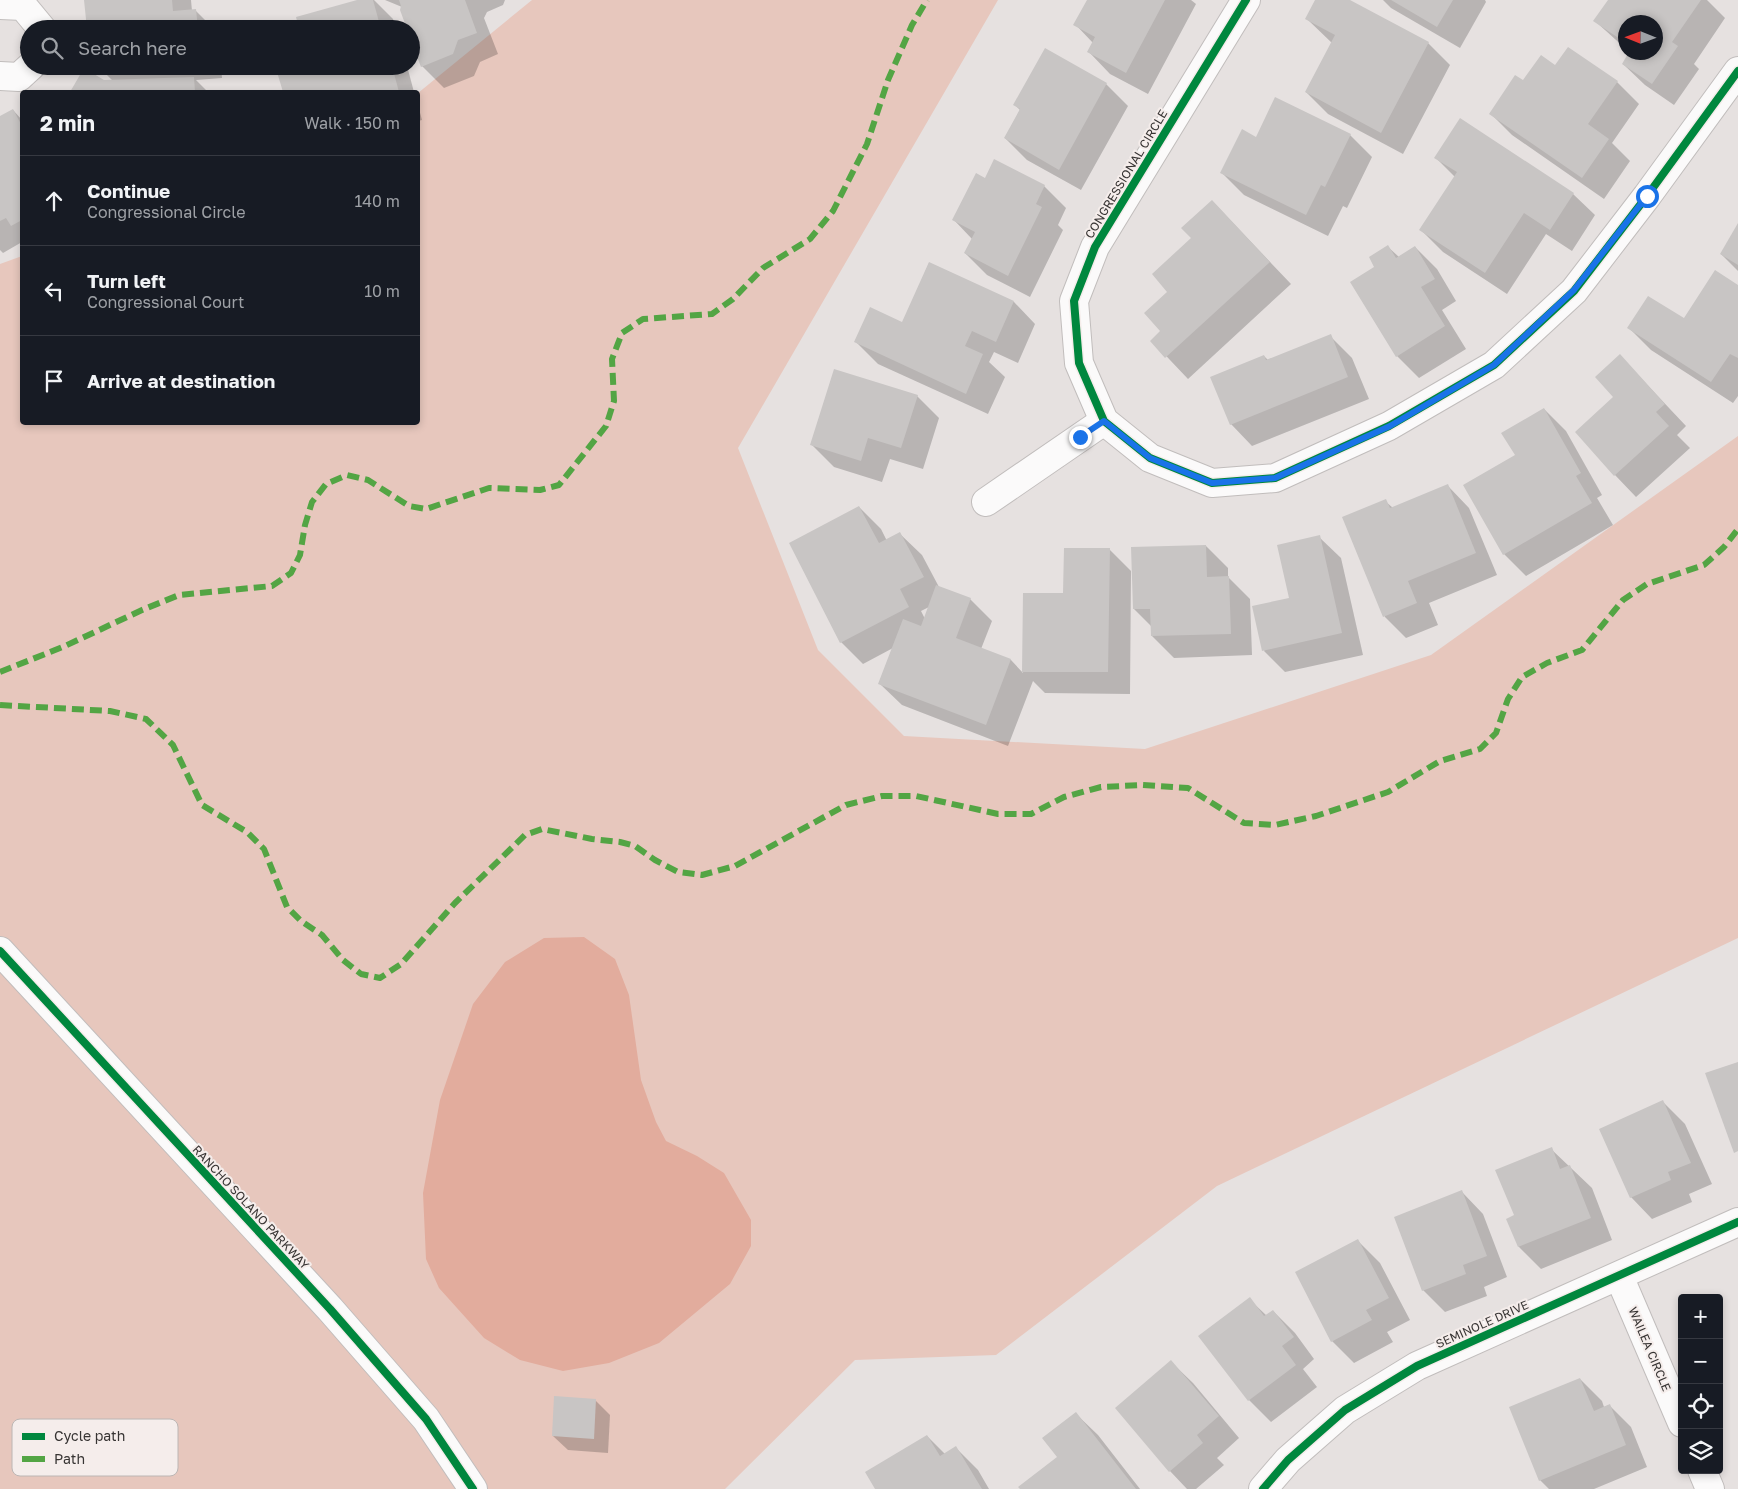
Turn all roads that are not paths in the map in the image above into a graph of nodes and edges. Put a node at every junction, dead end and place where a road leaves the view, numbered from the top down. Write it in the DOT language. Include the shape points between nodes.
graph roads {
  1 [pos="1246,0"];
  2 [pos="0,5"];
  3 [pos="34,20"];
  4 [pos="1738,71"];
  5 [pos="21,75"];
  6 [pos="0,76"];
  7 [pos="1104,421"];
  8 [pos="986,502"];
  9 [pos="0,951"];
  10 [pos="1738,1222"];
  11 [pos="1619,1276"];
  12 [pos="1678,1414"];
  13 [pos="1704,1474"];
  14 [pos="473,1489"];
  15 [pos="1263,1489"];
  16 [pos="1710,1489"];
  1 -- 7 [label="street, CONGRESSIONAL CIRCLE" via="1095,247 1074,301 1079,363"];
  2 -- 3 [label="street" via="22,6"];
  4 -- 7 [label="street, CONGRESSIONAL CIRCLE" via="1574,290 1494,365 1390,426 1275,478 1212,483 1150,458"];
  5 -- 6 [label="street"];
  7 -- 8 [label="street"];
  9 -- 14 [label="street, RANCHO SOLANO PARKWAY" via="426,1419"];
  10 -- 11 [label="street, SEMINOLE DRIVE"];
  11 -- 12 [label="street, WAILEA CIRCLE"];
  11 -- 15 [label="street, SEMINOLE DRIVE" via="1417,1366 1345,1410 1288,1460"];
  13 -- 16 [label="street"];
}
